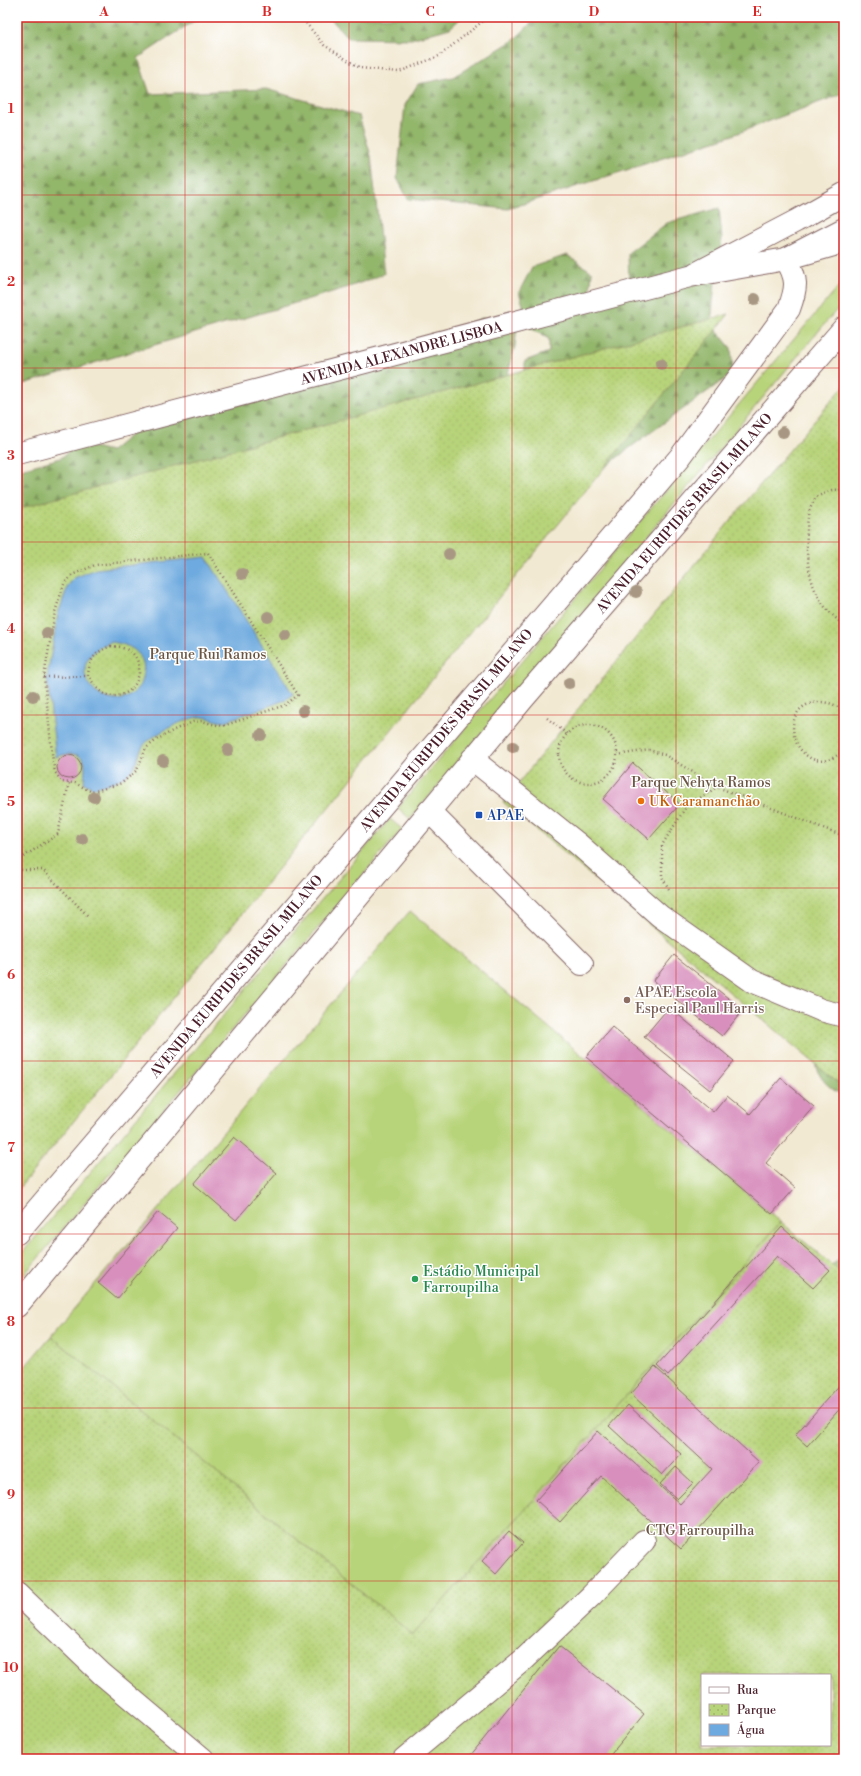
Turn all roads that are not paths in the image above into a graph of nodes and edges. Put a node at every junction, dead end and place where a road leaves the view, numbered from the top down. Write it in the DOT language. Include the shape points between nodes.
graph roads {
  1 [pos="844,194"];
  2 [pos="844,229"];
  3 [pos="844,242"];
  4 [pos="786,258"];
  5 [pos="690,276"];
  6 [pos="844,328"];
  7 [pos="17,454"];
  8 [pos="472,759"];
  9 [pos="429,811"];
  10 [pos="582,964"];
  11 [pos="844,1016"];
  12 [pos="17,1233"];
  13 [pos="17,1306"];
  14 [pos="644,1540"];
  15 [pos="17,1593"];
  16 [pos="202,1759"];
  17 [pos="404,1759"];
  1 -- 5 [label="main road"];
  2 -- 4 [label="main road"];
  3 -- 4 [label="main road"];
  4 -- 5 [label="main road, AVENIDA ALEXANDRE LISBOA"];
  4 -- 12 [label="main road, AVENIDA EURIPIDES BRASIL MILANO" via="794,273 795,285 789,309 681,456"];
  5 -- 7 [label="main road, AVENIDA ALEXANDRE LISBOA"];
  6 -- 8 [label="main road, AVENIDA EURIPIDES BRASIL MILANO"];
  8 -- 9 [label="main road, AVENIDA EURIPIDES BRASIL MILANO"];
  8 -- 11 [label="main road" via="578,843 660,916 752,981 821,1010"];
  9 -- 10 [label="main road"];
  9 -- 13 [label="main road, AVENIDA EURIPIDES BRASIL MILANO"];
  14 -- 17 [label="main road" via="591,1596 523,1660"];
  15 -- 16 [label="main road" via="102,1674"];
}
